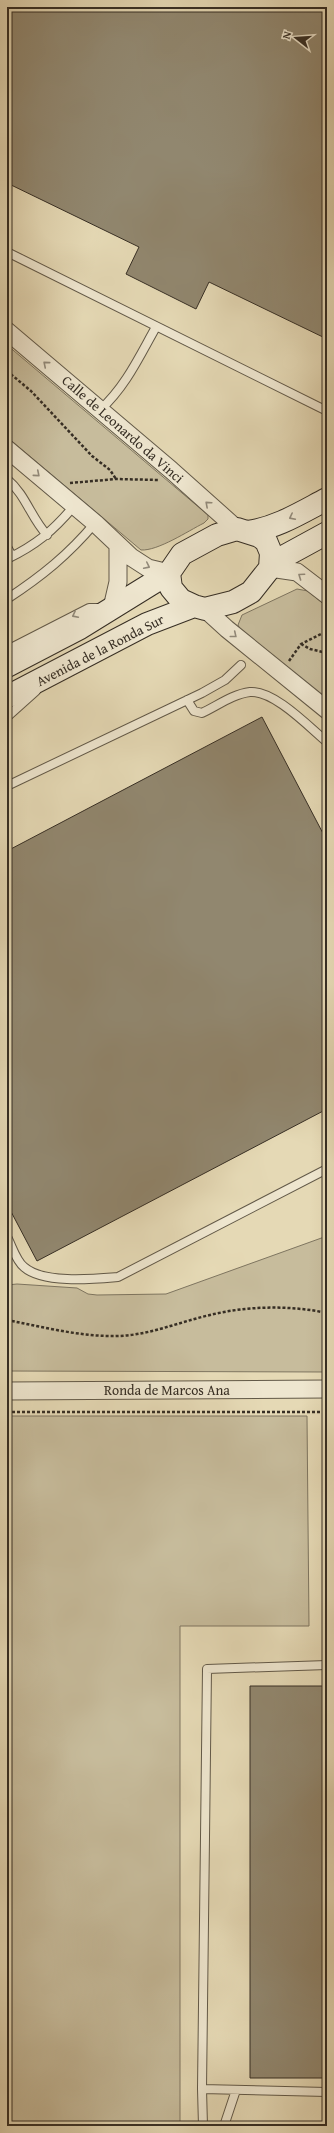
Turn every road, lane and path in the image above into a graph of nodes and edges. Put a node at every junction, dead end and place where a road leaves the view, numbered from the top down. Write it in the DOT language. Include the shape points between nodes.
graph roads {
  1 [pos="7,252"];
  2 [pos="156,327"];
  3 [pos="7,331"];
  4 [pos="7,371"];
  5 [pos="100,410"];
  6 [pos="327,411"];
  7 [pos="7,449"];
  8 [pos="171,470"];
  9 [pos="7,479"];
  10 [pos="116,479"];
  11 [pos="66,485"];
  12 [pos="327,499"];
  13 [pos="74,506"];
  14 [pos="95,523"];
  15 [pos="243,530"];
  16 [pos="327,533"];
  17 [pos="47,535"];
  18 [pos="118,546"];
  19 [pos="7,547"];
  20 [pos="9,558"];
  21 [pos="271,565"];
  22 [pos="169,573"];
  23 [pos="327,595"];
  24 [pos="7,599"];
  25 [pos="199,607"];
  26 [pos="112,608"];
  27 [pos="327,631"];
  28 [pos="301,644"];
  29 [pos="7,650"];
  30 [pos="327,653"];
  31 [pos="241,665"];
  32 [pos="7,666"];
  33 [pos="281,672"];
  34 [pos="56,673"];
  35 [pos="7,697"];
  36 [pos="187,700"];
  37 [pos="327,710"];
  38 [pos="7,717"];
  39 [pos="327,742"];
  40 [pos="7,786"];
  41 [pos="327,1169"];
  42 [pos="7,1237"];
  43 [pos="327,1312"];
  44 [pos="8,1320"];
  45 [pos="8,1383"];
  46 [pos="327,1389"];
  47 [pos="7,1412"];
  48 [pos="327,1412"];
  49 [pos="327,1665"];
  50 [pos="202,2089"];
  51 [pos="236,2090"];
  52 [pos="327,2092"];
  53 [pos="203,2126"];
  54 [pos="224,2126"];
  1 -- 2 [label="lane"];
  2 -- 5 [label="lane" via="133,371 114,397"];
  2 -- 6 [label="lane"];
  5 -- 3 [label="street, Calle de Leonardo da Vinci, one-way"];
  4 -- 10 [label="path" via="31,391"];
  5 -- 8 [label="street, Calle de Leonardo da Vinci"];
  7 -- 13 [label="street, one-way"];
  8 -- 10 [label="path" via="156,482"];
  15 -- 8 [label="street, Calle de Leonardo da Vinci, one-way"];
  9 -- 17 [label="lane" via="22,495 40,528"];
  10 -- 11 [label="path" via="72,482"];
  12 -- 15 [label="main road, one-way" via="263,530"];
  13 -- 14 [label="street"];
  13 -- 17 [label="lane"];
  14 -- 18 [label="street"];
  14 -- 24 [label="lane" via="42,576"];
  15 -- 21 [label="main road" via="266,541 271,553"];
  15 -- 22 [label="main road" via="217,535 182,554"];
  16 -- 21 [label="main road"];
  17 -- 20 [label="lane" via="37,544"];
  18 -- 22 [label="street, one-way" via="148,568"];
  18 -- 26 [label="street" via="118,582"];
  19 -- 20 [label="lane"];
  23 -- 21 [label="street, one-way" via="297,572"];
  21 -- 25 [label="main road" via="251,592 233,602"];
  22 -- 25 [label="main road" via="171,588 181,600"];
  22 -- 26 [label="main road, Avenida de la Ronda Sur"];
  25 -- 33 [label="street, one-way"];
  25 -- 34 [label="main road, Avenida de la Ronda Sur" via="147,624"];
  26 -- 29 [label="lane, one-way" via="89,608"];
  26 -- 32 [label="main road, Avenida de la Ronda Sur" via="80,628"];
  27 -- 28 [label="path"];
  28 -- 30 [label="path"];
  28 -- 33 [label="path"];
  31 -- 36 [label="lane" via="225,680"];
  33 -- 37 [label="street"];
  34 -- 35 [label="main road, Avenida de la Ronda Sur"];
  34 -- 38 [label="lane"];
  36 -- 39 [label="lane" via="194,710 202,713 236,696 251,692 264,694 278,701"];
  36 -- 40 [label="lane"];
  41 -- 42 [label="lane" via="118,1277 82,1281 34,1274 22,1266"];
  43 -- 44 [label="path" via="292,1309 232,1310 181,1324 118,1336 86,1334"];
  44 -- 45 [label="path"];
  45 -- 46 [label="street, Ronda de Marcos Ana"];
  47 -- 48 [label="path"];
  49 -- 50 [label="lane" via="207,1669"];
  50 -- 51 [label="lane"];
  50 -- 53 [label="lane"];
  51 -- 52 [label="lane"];
  51 -- 54 [label="lane"];
}
